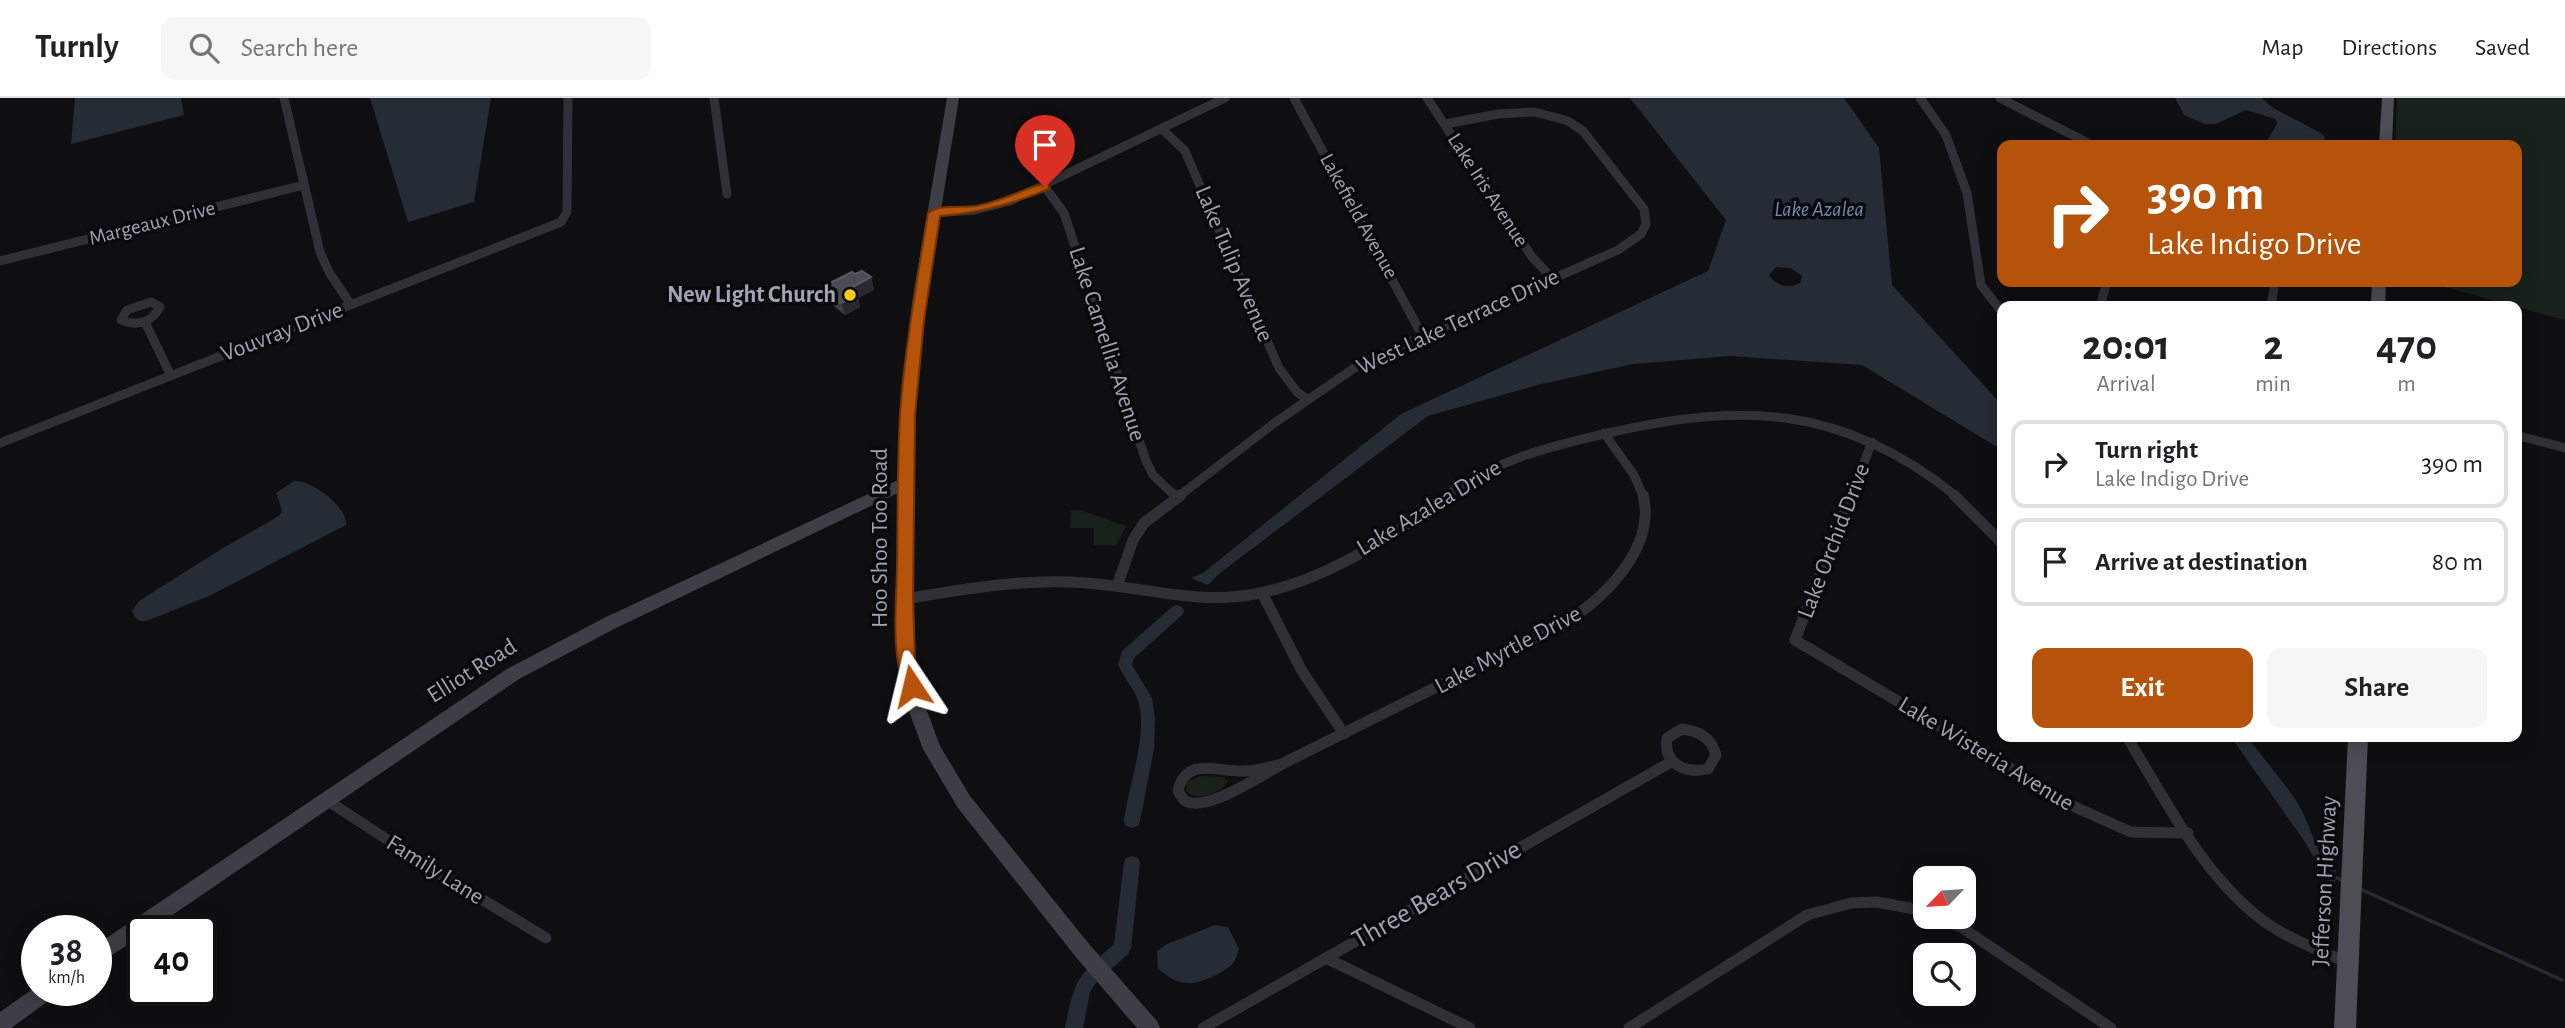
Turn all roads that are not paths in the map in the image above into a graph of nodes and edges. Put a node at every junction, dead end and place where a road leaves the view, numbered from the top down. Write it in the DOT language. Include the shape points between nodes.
graph roads {
  1 [pos="284,98"];
  2 [pos="568,98"];
  3 [pos="714,98"];
  4 [pos="953,98"];
  5 [pos="1225,98"];
  6 [pos="1294,98"];
  7 [pos="1427,98"];
  8 [pos="1920,98"];
  9 [pos="2000,98"];
  10 [pos="2388,98"];
  11 [pos="1445,124"];
  12 [pos="1162,128"];
  13 [pos="2082,140"];
  14 [pos="2386,140"];
  15 [pos="304,185"];
  16 [pos="1045,187"];
  17 [pos="727,194"];
  18 [pos="934,213"];
  19 [pos="0,261"];
  20 [pos="1552,278"];
  21 [pos="351,305"];
  22 [pos="1997,306"];
  23 [pos="145,322"];
  24 [pos="1422,335"];
  25 [pos="171,376"];
  26 [pos="1307,399"];
  27 [pos="1604,433"];
  28 [pos="2522,437"];
  29 [pos="1872,442"];
  30 [pos="0,443"];
  31 [pos="2565,448"];
  32 [pos="905,483"];
  33 [pos="1176,496"];
  34 [pos="1997,537"];
  35 [pos="1117,586"];
  36 [pos="1262,593"];
  37 [pos="905,599"];
  38 [pos="1795,640"];
  39 [pos="1344,734"];
  40 [pos="2130,742"];
  41 [pos="2358,742"];
  42 [pos="1671,762"];
  43 [pos="1282,764"];
  44 [pos="325,799"];
  45 [pos="2188,833"];
  46 [pos="1913,909"];
  47 [pos="1965,929"];
  48 [pos="546,938"];
  49 [pos="112,945"];
  50 [pos="1326,958"];
  51 [pos="2348,963"];
  52 [pos="25,1006"];
  53 [pos="0,1024"];
  54 [pos="1150,1028"];
  55 [pos="1202,1028"];
  56 [pos="1470,1028"];
  57 [pos="1629,1028"];
  58 [pos="2111,1028"];
  59 [pos="2345,1028"];
  1 -- 15 [label="street"];
  2 -- 21 [label="street, Vouvray Drive" via="564,220"];
  3 -- 17 [label="street"];
  4 -- 18 [label="street, Hoo Shoo Too Road"];
  5 -- 12 [label="street"];
  6 -- 24 [label="street, Lakefield Avenue"];
  7 -- 11 [label="street, Lake Iris Avenue"];
  8 -- 22 [label="street" via="1946,135 1967,193 1981,285"];
  9 -- 13 [label="street"];
  10 -- 14 [label="main road"];
  11 -- 20 [label="street, Lake Iris Avenue" via="1532,257"];
  11 -- 20 [label="street, West Lake Terrace Drive" via="1541,111 1558,115 1583,131 1644,209 1648,221 1636,240"];
  12 -- 16 [label="street"];
  12 -- 26 [label="street, Lake Tulip Avenue" via="1185,151 1279,368"];
  15 -- 19 [label="street, Margeaux Drive"];
  15 -- 21 [label="street" via="322,258"];
  16 -- 18 [label="street" via="975,210"];
  16 -- 33 [label="street, Lake Camellia Avenue" via="1064,213 1146,461 1164,489"];
  18 -- 32 [label="street, Hoo Shoo Too Road" via="909,388"];
  20 -- 24 [label="street, West Lake Terrace Drive"];
  21 -- 25 [label="street, Vouvray Drive"];
  23 -- 25 [label="street"];
  24 -- 26 [label="street, West Lake Terrace Drive" via="1360,363"];
  25 -- 30 [label="street, Vouvray Drive"];
  26 -- 33 [label="street, West Lake Terrace Drive"];
  27 -- 29 [label="street, Lake Azalea Drive" via="1674,417 1726,412 1801,418"];
  27 -- 36 [label="street, Lake Azalea Drive" via="1528,452 1487,470 1337,564"];
  27 -- 39 [label="street, Lake Myrtle Drive" via="1634,475 1646,508 1632,553 1601,596 1559,626"];
  28 -- 31 [label="street"];
  29 -- 34 [label="street, Lake Azalea Drive" via="1963,501"];
  29 -- 38 [label="street, Lake Orchid Drive"];
  32 -- 37 [label="street, Hoo Shoo Too Road"];
  32 -- 44 [label="street, Elliot Road" via="551,652"];
  33 -- 35 [label="street, West Lake Terrace Drive" via="1144,523"];
  35 -- 36 [label="street, Lake Azalea Drive" via="1204,599"];
  35 -- 37 [label="street, Lake Azalea Drive" via="1015,583"];
  36 -- 39 [label="street" via="1302,671"];
  37 -- 54 [label="street, Hoo Shoo Too Road" via="907,662 932,749 971,811"];
  38 -- 45 [label="street, Lake Wisteria Avenue" via="2077,808 2132,832"];
  39 -- 43 [label="street, Lake Myrtle Drive"];
  40 -- 45 [label="street"];
  41 -- 51 [label="main road, Jefferson Highway"];
  42 -- 42 [label="street" via="1699,772 1714,763 1715,747 1702,733 1673,732 1665,745"];
  42 -- 50 [label="street, Three Bears Drive"];
  43 -- 43 [label="street, Lake Myrtle Drive" via="1209,803 1185,801 1178,791 1183,776 1192,770 1242,771"];
  44 -- 48 [label="street, Family Lane"];
  44 -- 49 [label="street, Elliot Road"];
  45 -- 51 [label="street" via="2218,876 2256,916"];
  46 -- 57 [label="street" via="1851,902 1807,915"];
  47 -- 58 [label="street"];
  50 -- 55 [label="street, Three Bears Drive"];
  50 -- 56 [label="street"];
  51 -- 59 [label="main road, Jefferson Highway"];
  52 -- 53 [label="street"];
}
